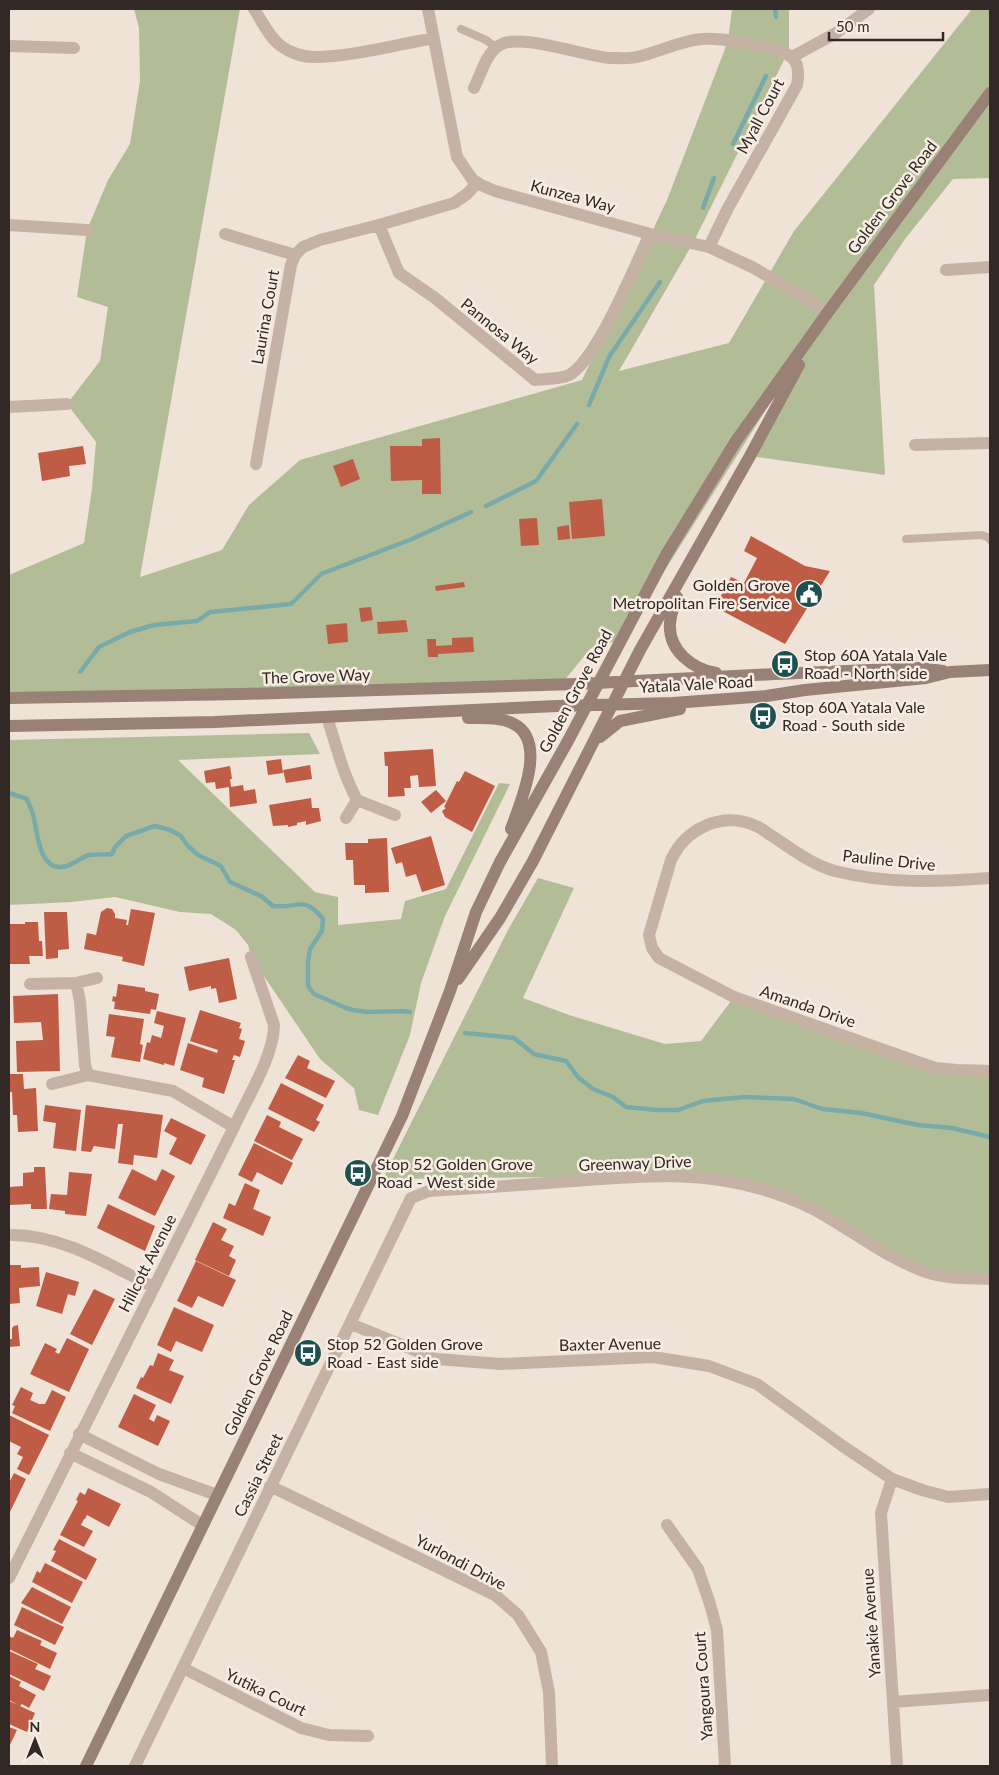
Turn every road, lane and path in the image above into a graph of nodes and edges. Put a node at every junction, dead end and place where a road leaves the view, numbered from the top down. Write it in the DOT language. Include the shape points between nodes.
graph roads {
  1 [pos="254,9"];
  2 [pos="428,9"];
  3 [pos="869,9"];
  4 [pos="461,29"];
  5 [pos="434,38"];
  6 [pos="9,46"];
  7 [pos="495,47"];
  8 [pos="74,48"];
  9 [pos="792,57"];
  10 [pos="474,88"];
  11 [pos="990,93"];
  12 [pos="477,182"];
  13 [pos="379,225"];
  14 [pos="9,226"];
  15 [pos="87,230"];
  16 [pos="225,234"];
  17 [pos="650,234"];
  18 [pos="709,247"];
  19 [pos="295,255"];
  20 [pos="990,267"];
  21 [pos="946,270"];
  22 [pos="824,317"];
  23 [pos="67,404"];
  24 [pos="9,407"];
  25 [pos="990,443"];
  26 [pos="915,445"];
  27 [pos="256,464"];
  28 [pos="906,539"];
  29 [pos="990,540"];
  30 [pos="682,578"];
  31 [pos="990,670"];
  32 [pos="950,672"];
  33 [pos="733,676"];
  34 [pos="624,682"];
  35 [pos="598,683"];
  36 [pos="9,698"];
  37 [pos="717,700"];
  38 [pos="612,704"];
  39 [pos="587,705"];
  40 [pos="380,715"];
  41 [pos="327,717"];
  42 [pos="9,726"];
  43 [pos="594,742"];
  44 [pos="357,800"];
  45 [pos="395,815"];
  46 [pos="346,818"];
  47 [pos="500,862"];
  48 [pos="990,878"];
  49 [pos="652,923"];
  50 [pos="251,957"];
  51 [pos="97,978"];
  52 [pos="76,983"];
  53 [pos="30,984"];
  54 [pos="450,991"];
  55 [pos="990,1070"];
  56 [pos="88,1075"];
  57 [pos="52,1084"];
  58 [pos="234,1127"];
  59 [pos="411,1198"];
  60 [pos="9,1236"];
  61 [pos="990,1279"];
  62 [pos="153,1287"];
  63 [pos="351,1324"];
  64 [pos="79,1434"];
  65 [pos="70,1453"];
  66 [pos="159,1474"];
  67 [pos="892,1480"];
  68 [pos="270,1486"];
  69 [pos="151,1492"];
  70 [pos="990,1494"];
  71 [pos="217,1495"];
  72 [pos="202,1525"];
  73 [pos="667,1525"];
  74 [pos="9,1578"];
  75 [pos="183,1668"];
  76 [pos="990,1695"];
  77 [pos="893,1702"];
  78 [pos="368,1736"];
  79 [pos="86,1766"];
  80 [pos="135,1766"];
  81 [pos="552,1766"];
  82 [pos="726,1766"];
  83 [pos="897,1766"];
  1 -- 5 [label="street" via="282,47 312,57"];
  2 -- 5 [label="street, Kunzea Way"];
  3 -- 9 [label="street" via="836,34"];
  4 -- 7 [label="lane"];
  5 -- 12 [label="street, Kunzea Way" via="457,157"];
  6 -- 8 [label="street"];
  7 -- 9 [label="street" via="504,42 514,42 609,58 636,57 681,42 704,39 774,49"];
  7 -- 10 [label="street"];
  9 -- 18 [label="street, Myall Court" via="799,72 797,85"];
  11 -- 22 [label="main road, Golden Grove Road"];
  12 -- 13 [label="street, Laurina Court" via="454,203"];
  12 -- 17 [label="street, Kunzea Way" via="495,191"];
  13 -- 17 [label="street, Pannosa Way" via="399,273 535,380 568,376 584,363 601,336"];
  13 -- 19 [label="street, Laurina Court" via="320,240 303,247"];
  14 -- 15 [label="street"];
  16 -- 19 [label="street"];
  17 -- 18 [label="street, Kunzea Way"];
  18 -- 22 [label="street, Kunzea Way" via="754,268"];
  19 -- 27 [label="street, Laurina Court"];
  20 -- 21 [label="street"];
  22 -- 30 [label="main road, Golden Grove Road"];
  22 -- 35 [label="main road, Golden Grove Road" via="710,483 666,555"];
  23 -- 24 [label="street"];
  25 -- 26 [label="street"];
  28 -- 29 [label="lane" via="982,535"];
  30 -- 33 [label="main road" via="670,625 678,651 695,667"];
  30 -- 34 [label="main road, Golden Grove Road"];
  31 -- 32 [label="main road, Yatala Vale Road"];
  32 -- 33 [label="main road, Yatala Vale Road" via="920,668"];
  32 -- 37 [label="main road, Yatala Vale Road" via="926,678"];
  33 -- 34 [label="main road, Yatala Vale Road"];
  34 -- 35 [label="main road, The Grove Way"];
  34 -- 38 [label="main road, Golden Grove Road"];
  35 -- 36 [label="main road, The Grove Way"];
  35 -- 39 [label="main road, Golden Grove Road"];
  37 -- 38 [label="main road, Yatala Vale Road"];
  37 -- 43 [label="main road" via="620,721"];
  38 -- 39 [label="main road"];
  38 -- 43 [label="main road, Golden Grove Road"];
  39 -- 40 [label="main road"];
  39 -- 47 [label="main road, Golden Grove Road"];
  40 -- 41 [label="main road"];
  40 -- 47 [label="main road" via="502,720 521,729 530,750 527,784"];
  41 -- 42 [label="main road"];
  41 -- 44 [label="street"];
  43 -- 54 [label="main road, Golden Grove Road" via="533,861 500,918"];
  44 -- 45 [label="street"];
  44 -- 46 [label="street"];
  47 -- 54 [label="main road, Golden Grove Road" via="476,912"];
  48 -- 49 [label="street, Pauline Drive" via="928,882 834,871 756,826 731,820 710,823 696,830 676,849"];
  49 -- 55 [label="street, Amanda Drive" via="649,935 659,958 734,998 935,1068"];
  50 -- 58 [label="street, Hillcott Avenue" via="272,1016 274,1035"];
  51 -- 52 [label="street"];
  52 -- 53 [label="street"];
  52 -- 56 [label="street"];
  54 -- 71 [label="main road, Golden Grove Road" via="402,1116"];
  56 -- 57 [label="street"];
  56 -- 58 [label="street" via="173,1092"];
  58 -- 62 [label="street, Hillcott Avenue"];
  59 -- 61 [label="street, Greenway Drive" via="429,1191 646,1176 693,1176 736,1182 798,1202 928,1273"];
  59 -- 63 [label="street, Cassia Street"];
  60 -- 62 [label="street" via="31,1236 76,1248"];
  62 -- 64 [label="street, Hillcott Avenue"];
  63 -- 67 [label="street, Baxter Avenue" via="436,1359 501,1364 653,1356 709,1366 757,1384"];
  63 -- 68 [label="street, Cassia Street"];
  64 -- 65 [label="street, Hillcott Avenue"];
  64 -- 66 [label="street"];
  65 -- 69 [label="street"];
  65 -- 74 [label="street, Hillcott Avenue"];
  66 -- 69 [label="street"];
  66 -- 71 [label="street"];
  67 -- 70 [label="street, Baxter Avenue" via="948,1496"];
  67 -- 77 [label="street, Yanakie Avenue" via="881,1513"];
  68 -- 75 [label="street, Cassia Street"];
  68 -- 81 [label="street, Yurlondi Drive" via="495,1595 518,1616 541,1652 549,1692"];
  69 -- 72 [label="street"];
  71 -- 72 [label="main road, Golden Grove Road"];
  72 -- 79 [label="main road, Golden Grove Road"];
  73 -- 82 [label="street, Yangoura Court" via="698,1569 717,1630"];
  75 -- 78 [label="street, Yutika Court" via="301,1728 328,1735"];
  75 -- 80 [label="street, Cassia Street"];
  76 -- 77 [label="street"];
  77 -- 83 [label="street, Yanakie Avenue"];
}
